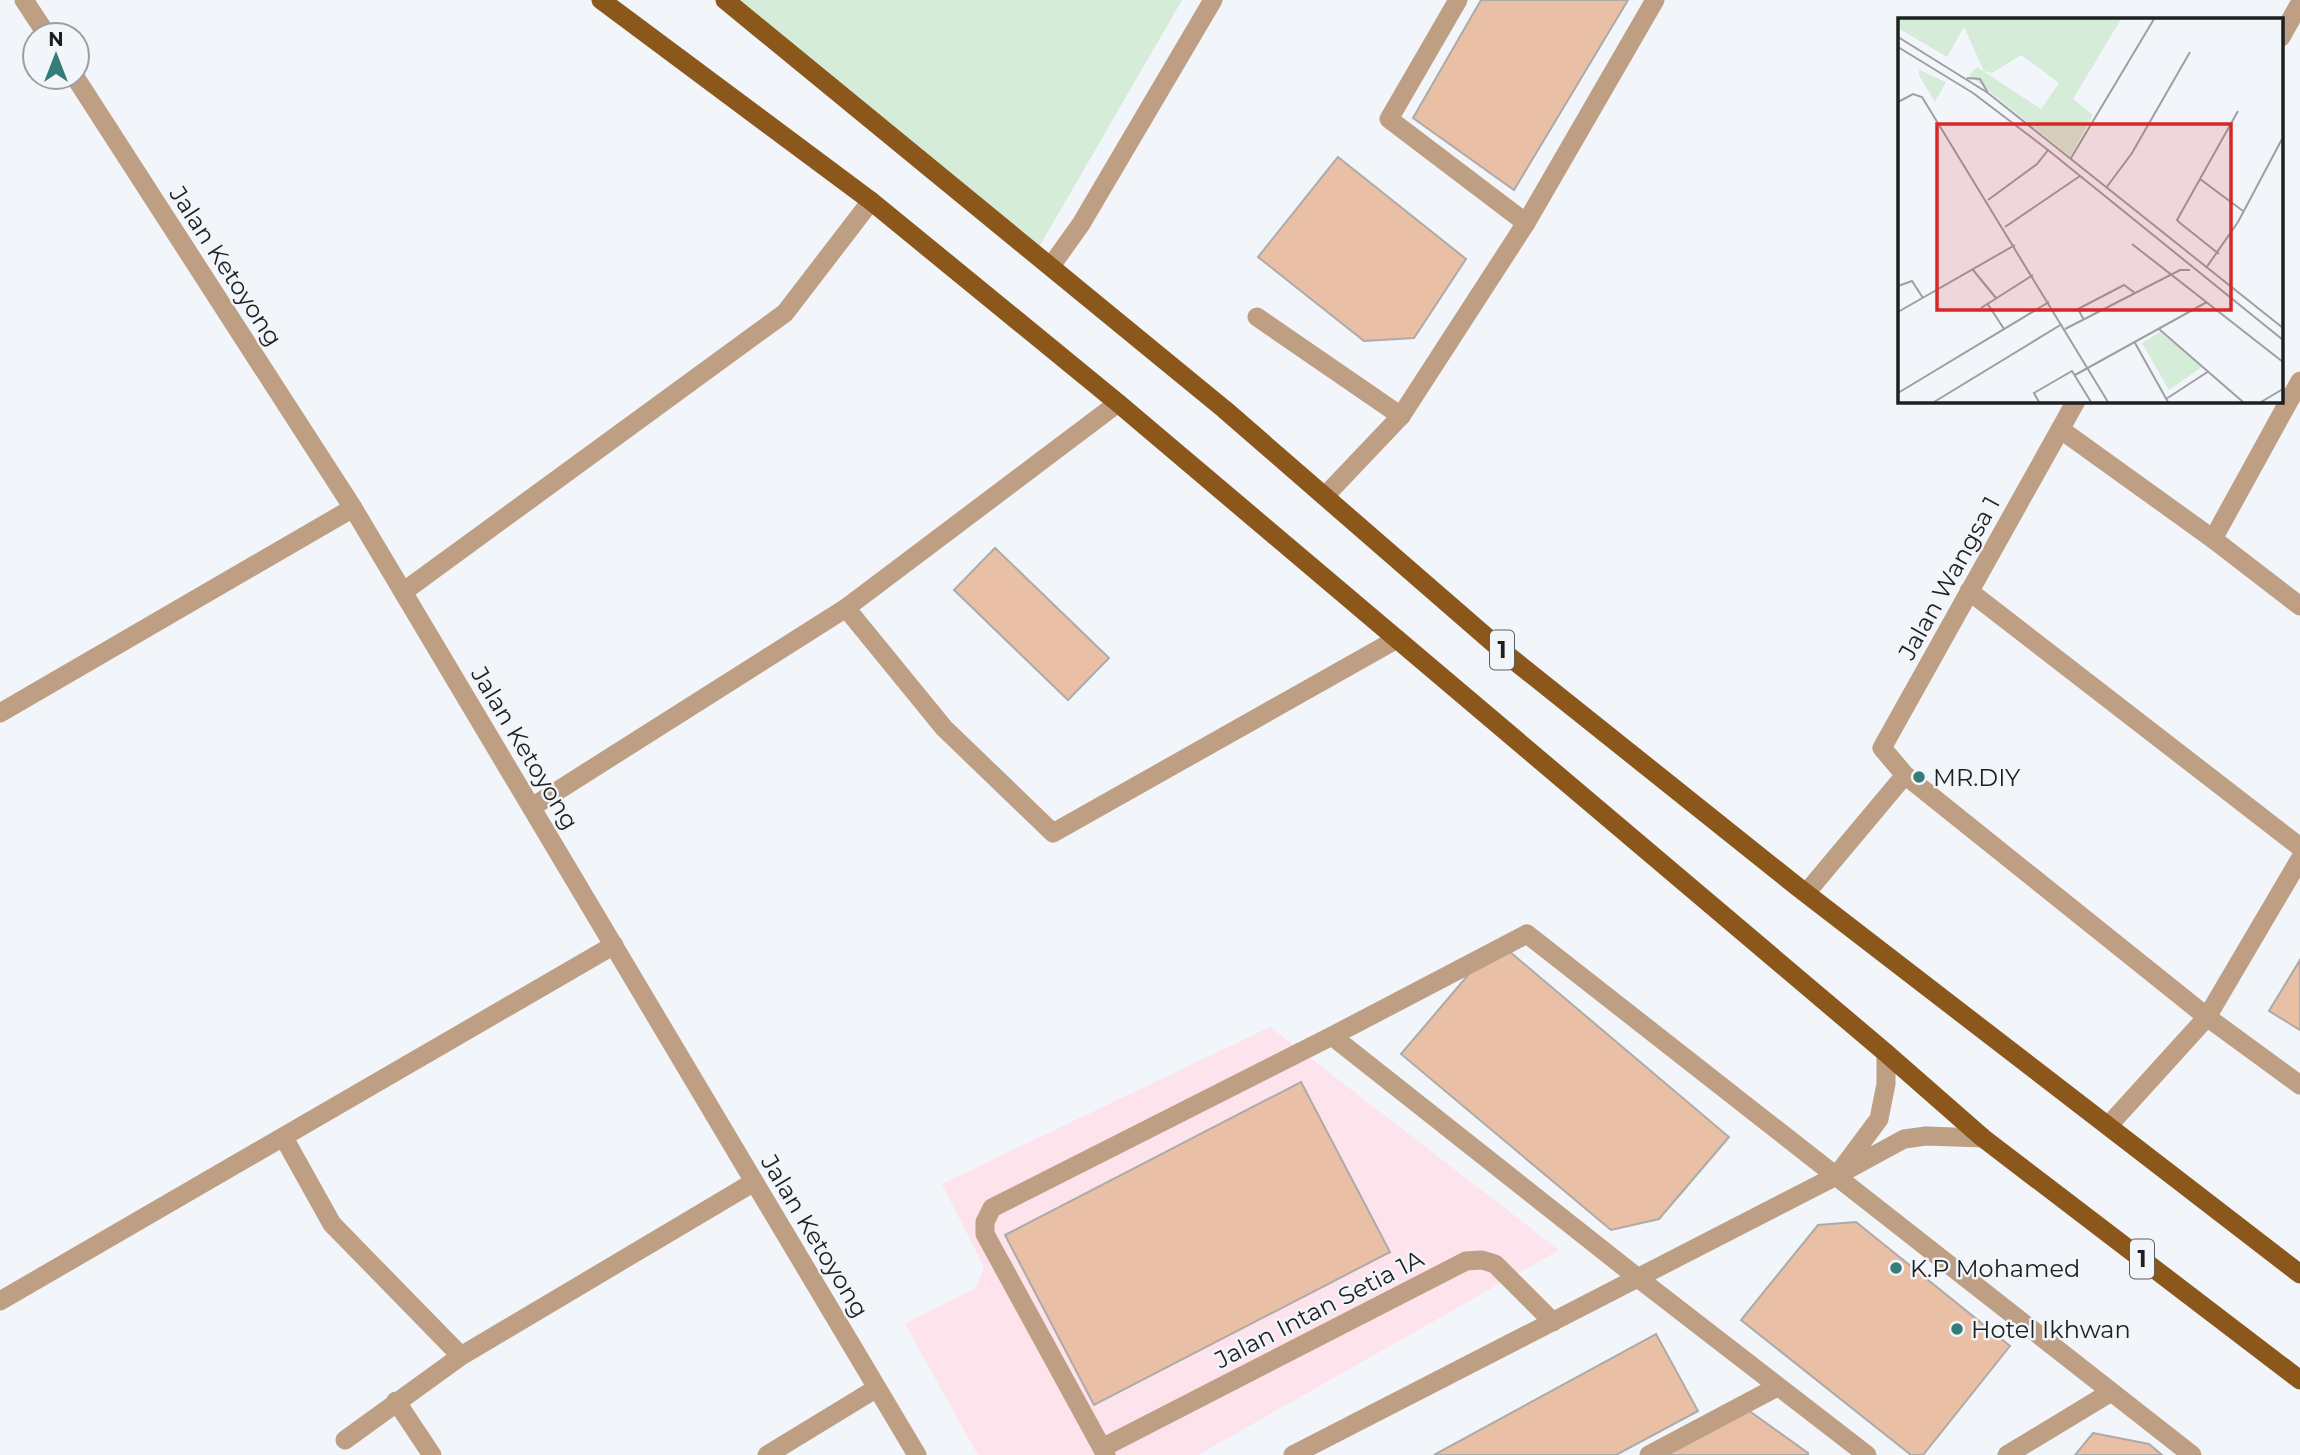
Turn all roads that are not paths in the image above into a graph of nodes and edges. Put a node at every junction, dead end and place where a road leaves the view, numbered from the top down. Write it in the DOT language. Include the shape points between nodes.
graph roads {
  1 [pos="24,0"];
  2 [pos="601,0"];
  3 [pos="725,0"];
  4 [pos="1213,0"];
  5 [pos="1458,0"];
  6 [pos="1655,0"];
  7 [pos="2300,3"];
  8 [pos="38,21"];
  9 [pos="2282,35"];
  10 [pos="84,91"];
  11 [pos="871,201"];
  12 [pos="1527,223"];
  13 [pos="1051,266"];
  14 [pos="1257,317"];
  15 [pos="2300,380"];
  16 [pos="1118,402"];
  17 [pos="2075,402"];
  18 [pos="1401,416"];
  19 [pos="2060,429"];
  20 [pos="1325,496"];
  21 [pos="353,508"];
  22 [pos="2213,539"];
  23 [pos="1969,591"];
  24 [pos="403,592"];
  25 [pos="2300,606"];
  26 [pos="846,608"];
  27 [pos="1397,639"];
  28 [pos="0,713"];
  29 [pos="1905,775"];
  30 [pos="531,807"];
  31 [pos="2300,847"];
  32 [pos="2300,859"];
  33 [pos="1807,892"];
  34 [pos="614,945"];
  35 [pos="2207,1017"];
  36 [pos="1332,1036"];
  37 [pos="1886,1053"];
  38 [pos="2300,1085"];
  39 [pos="2109,1125"];
  40 [pos="284,1139"];
  41 [pos="1983,1139"];
  42 [pos="1836,1176"];
  43 [pos="754,1182"];
  44 [pos="2300,1274"];
  45 [pos="1638,1278"];
  46 [pos="0,1301"];
  47 [pos="1553,1322"];
  48 [pos="461,1356"];
  49 [pos="2300,1380"];
  50 [pos="1777,1387"];
  51 [pos="877,1388"];
  52 [pos="2110,1392"];
  53 [pos="396,1401"];
  54 [pos="345,1440"];
  55 [pos="1104,1452"];
  56 [pos="432,1455"];
  57 [pos="767,1455"];
  58 [pos="917,1455"];
  59 [pos="1293,1455"];
  60 [pos="1649,1455"];
  61 [pos="1867,1455"];
  62 [pos="2007,1455"];
  63 [pos="2192,1455"];
  1 -- 8 [label="street"];
  2 -- 11 [label="main road, 1"];
  3 -- 13 [label="main road, 1"];
  4 -- 13 [label="street" via="1081,224"];
  5 -- 12 [label="street" via="1389,119"];
  6 -- 12 [label="street"];
  7 -- 9 [label="street"];
  10 -- 21 [label="street, Jalan Ketoyong"];
  11 -- 16 [label="main road, 1"];
  11 -- 24 [label="street" via="785,313"];
  12 -- 18 [label="street"];
  13 -- 20 [label="main road, 1"];
  14 -- 18 [label="street"];
  15 -- 22 [label="street"];
  16 -- 26 [label="street"];
  16 -- 27 [label="main road, 1"];
  17 -- 19 [label="street, Jalan Wangsa 1"];
  18 -- 20 [label="street"];
  19 -- 22 [label="street"];
  19 -- 23 [label="street, Jalan Wangsa 1"];
  20 -- 33 [label="main road, 1" via="1506,654"];
  21 -- 24 [label="street, Jalan Ketoyong"];
  21 -- 28 [label="street"];
  22 -- 25 [label="street"];
  23 -- 29 [label="street, Jalan Wangsa 1" via="1882,748"];
  23 -- 31 [label="street"];
  24 -- 30 [label="street, Jalan Ketoyong"];
  26 -- 27 [label="street" via="944,727 1053,834"];
  26 -- 30 [label="street"];
  27 -- 37 [label="main road, 1"];
  29 -- 33 [label="street"];
  29 -- 35 [label="street"];
  30 -- 34 [label="street, Jalan Ketoyong"];
  32 -- 35 [label="street"];
  33 -- 39 [label="main road, 1"];
  34 -- 40 [label="street"];
  34 -- 43 [label="street, Jalan Ketoyong"];
  35 -- 38 [label="street"];
  35 -- 39 [label="street"];
  36 -- 42 [label="street" via="1527,934"];
  36 -- 45 [label="street"];
  36 -- 55 [label="street" via="992,1208 985,1234"];
  37 -- 41 [label="main road, 1"];
  37 -- 42 [label="street" via="1879,1119"];
  39 -- 44 [label="main road, 1"];
  40 -- 46 [label="street"];
  40 -- 48 [label="street" via="332,1224"];
  41 -- 42 [label="street" via="1904,1139"];
  41 -- 49 [label="main road, 1"];
  42 -- 45 [label="street"];
  42 -- 52 [label="street"];
  43 -- 48 [label="street"];
  43 -- 51 [label="street, Jalan Ketoyong"];
  45 -- 47 [label="street"];
  45 -- 50 [label="street"];
  47 -- 55 [label="street, Jalan Intan Setia 1A" via="1495,1264 1466,1261"];
  47 -- 59 [label="street"];
  48 -- 53 [label="street"];
  50 -- 60 [label="street"];
  50 -- 61 [label="street"];
  51 -- 57 [label="street"];
  51 -- 58 [label="street, Jalan Ketoyong"];
  52 -- 62 [label="street"];
  52 -- 63 [label="street"];
  53 -- 54 [label="street"];
  53 -- 56 [label="street"];
}
